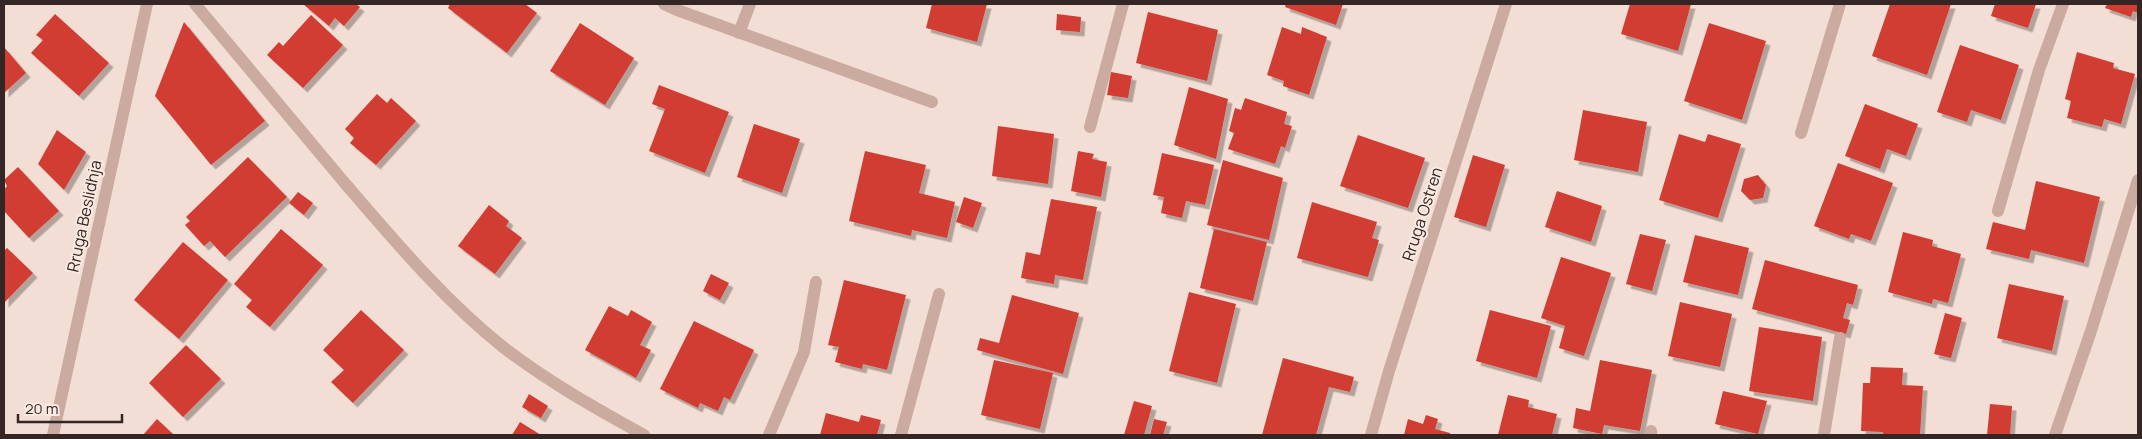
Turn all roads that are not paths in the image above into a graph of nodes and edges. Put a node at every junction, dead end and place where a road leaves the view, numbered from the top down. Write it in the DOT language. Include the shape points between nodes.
graph roads {
  1 [pos="147,4"];
  2 [pos="195,4"];
  3 [pos="664,4"];
  4 [pos="750,4"];
  5 [pos="1123,4"];
  6 [pos="1506,4"];
  7 [pos="1840,4"];
  8 [pos="2063,4"];
  9 [pos="739,33"];
  10 [pos="932,102"];
  11 [pos="1090,127"];
  12 [pos="1801,133"];
  13 [pos="2138,180"];
  14 [pos="1998,211"];
  15 [pos="816,282"];
  16 [pos="939,294"];
  17 [pos="1840,338"];
  18 [pos="637,434"];
  19 [pos="54,435"];
  20 [pos="769,435"];
  21 [pos="901,435"];
  22 [pos="1371,435"];
  23 [pos="1824,435"];
  24 [pos="2055,435"];
  1 -- 19 [label="street, Rruga Beslidhja"];
  2 -- 18 [label="street" via="437,287 502,346 573,396"];
  3 -- 9 [label="street"];
  4 -- 9 [label="street"];
  5 -- 11 [label="street"];
  6 -- 22 [label="street, Rruga Ostren"];
  7 -- 12 [label="street"];
  8 -- 14 [label="street" via="2039,70"];
  9 -- 10 [label="street"];
  13 -- 24 [label="street"];
  15 -- 20 [label="street" via="804,352"];
  16 -- 21 [label="street"];
  17 -- 23 [label="street"];
}
